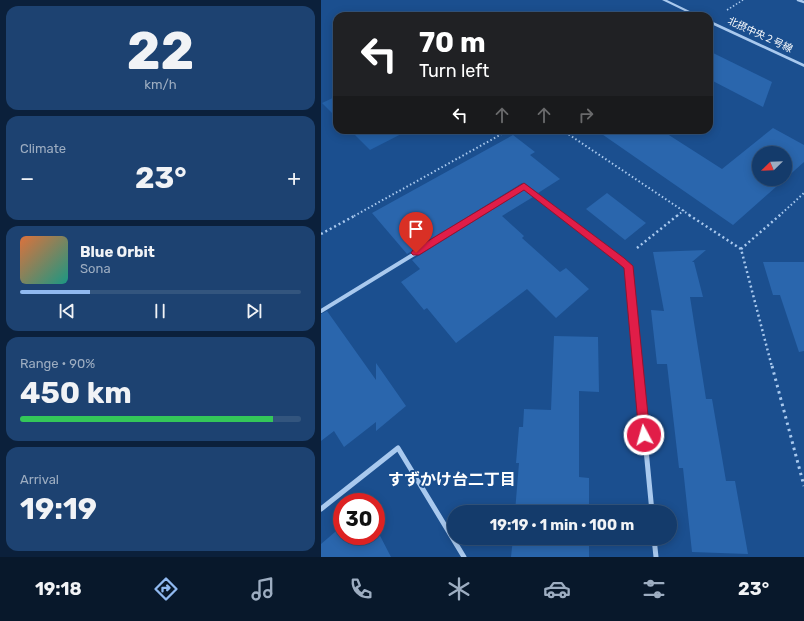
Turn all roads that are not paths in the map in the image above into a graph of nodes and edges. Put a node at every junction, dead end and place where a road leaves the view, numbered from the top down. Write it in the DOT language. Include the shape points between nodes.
graph roads {
  1 [pos="664,0"];
  2 [pos="798,0"];
  3 [pos="804,2"];
  4 [pos="689,12"];
  5 [pos="713,23"];
  6 [pos="804,66"];
  7 [pos="321,311"];
  8 [pos="651,505"];
  9 [pos="321,509"];
  10 [pos="655,545"];
  11 [pos="464,557"];
  12 [pos="656,557"];
  1 -- 4 [label="street"];
  2 -- 3 [label="street"];
  5 -- 6 [label="street, 北摂中央２号線"];
  7 -- 8 [label="street" via="524,186 628,266"];
  9 -- 11 [label="street" via="397,448"];
  10 -- 12 [label="street"];
}
